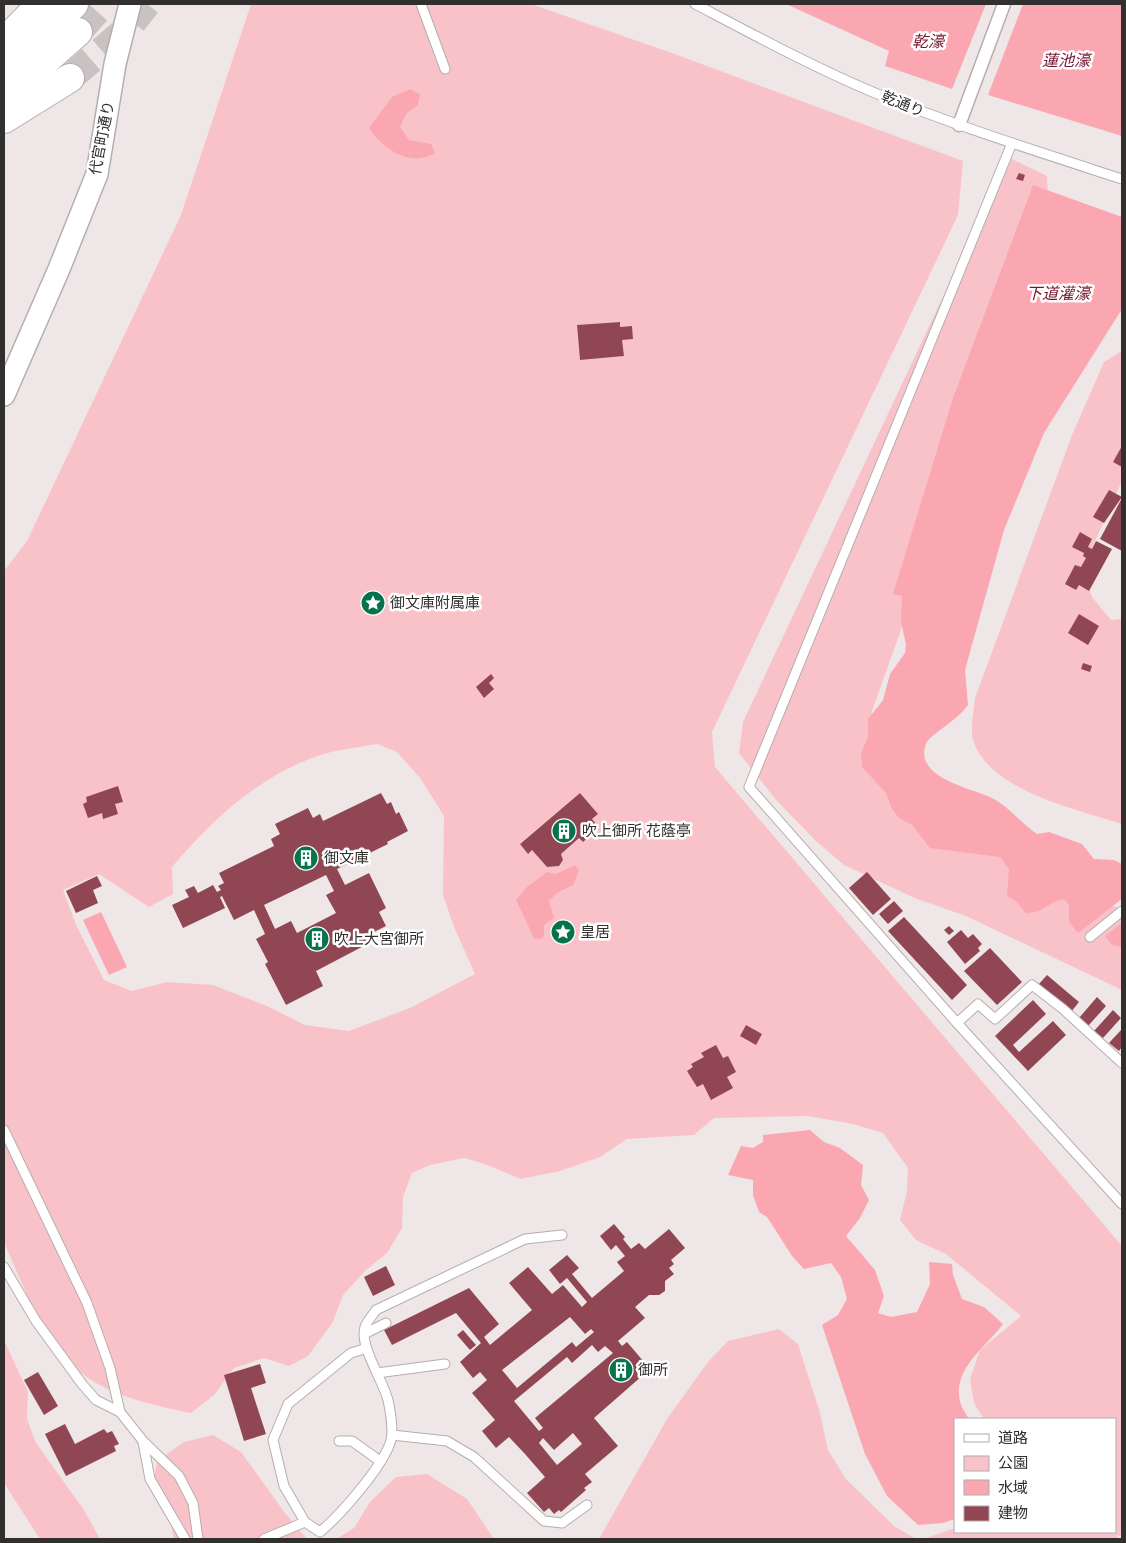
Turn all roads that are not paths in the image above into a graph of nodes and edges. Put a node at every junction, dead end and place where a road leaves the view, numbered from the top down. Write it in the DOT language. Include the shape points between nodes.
graph roads {
  1 [pos="41,4"];
  2 [pos="74,4"];
  3 [pos="118,4"];
  4 [pos="130,4"];
  5 [pos="421,4"];
  6 [pos="695,4"];
  7 [pos="1004,6"];
  8 [pos="78,32"];
  9 [pos="4,42"];
  10 [pos="445,69"];
  11 [pos="70,78"];
  12 [pos="7,95"];
  13 [pos="959,126"];
  14 [pos="1012,143"];
  15 [pos="1122,179"];
  16 [pos="59,269"];
  17 [pos="4,395"];
  18 [pos="1122,911"];
  19 [pos="1090,937"];
  20 [pos="957,1023"];
  21 [pos="1122,1063"];
  22 [pos="4,1130"];
  23 [pos="1122,1204"];
  24 [pos="562,1235"];
  25 [pos="4,1267"];
  26 [pos="386,1323"];
  27 [pos="366,1333"];
  28 [pos="367,1348"];
  29 [pos="445,1364"];
  30 [pos="377,1373"];
  31 [pos="120,1412"];
  32 [pos="392,1435"];
  33 [pos="143,1441"];
  34 [pos="339,1441"];
  35 [pos="380,1461"];
  36 [pos="587,1505"];
  37 [pos="305,1522"];
  38 [pos="320,1536"];
  39 [pos="185,1539"];
  40 [pos="198,1539"];
  41 [pos="264,1539"];
  1 -- 9 [label="highway"];
  2 -- 12 [label="highway" via="46,32"];
  3 -- 16 [label="street, 代官町通り" via="97,96 85,171"];
  4 -- 16 [label="street, 代官町通り" via="115,64 96,174"];
  5 -- 10 [label="lane"];
  6 -- 13 [label="lane, 乾通り" via="830,73"];
  7 -- 13 [label="street"];
  8 -- 12 [label="highway"];
  11 -- 12 [label="highway"];
  13 -- 14 [label="lane, 乾通り"];
  14 -- 15 [label="lane, 乾通り"];
  14 -- 20 [label="lane" via="749,787"];
  16 -- 17 [label="street, 代官町通り"];
  18 -- 19 [label="lane"];
  20 -- 21 [label="lane" via="978,1004 995,1019 1032,985"];
  20 -- 23 [label="lane"];
  22 -- 31 [label="lane" via="87,1303 110,1368"];
  24 -- 27 [label="lane" via="525,1239 376,1310 365,1327"];
  25 -- 31 [label="lane" via="36,1321 82,1384 96,1400"];
  26 -- 27 [label="lane"];
  27 -- 28 [label="lane"];
  28 -- 30 [label="lane"];
  28 -- 37 [label="lane" via="351,1353 288,1404 273,1440 284,1486"];
  29 -- 30 [label="lane"];
  30 -- 32 [label="lane" via="388,1400"];
  31 -- 33 [label="lane"];
  32 -- 35 [label="lane"];
  32 -- 36 [label="lane" via="447,1441 474,1457 544,1521 562,1523"];
  33 -- 39 [label="lane" via="150,1479"];
  33 -- 40 [label="lane" via="179,1476 193,1503"];
  34 -- 35 [label="lane" via="352,1441"];
  35 -- 38 [label="lane"];
  37 -- 38 [label="lane"];
  37 -- 41 [label="lane"];
}
